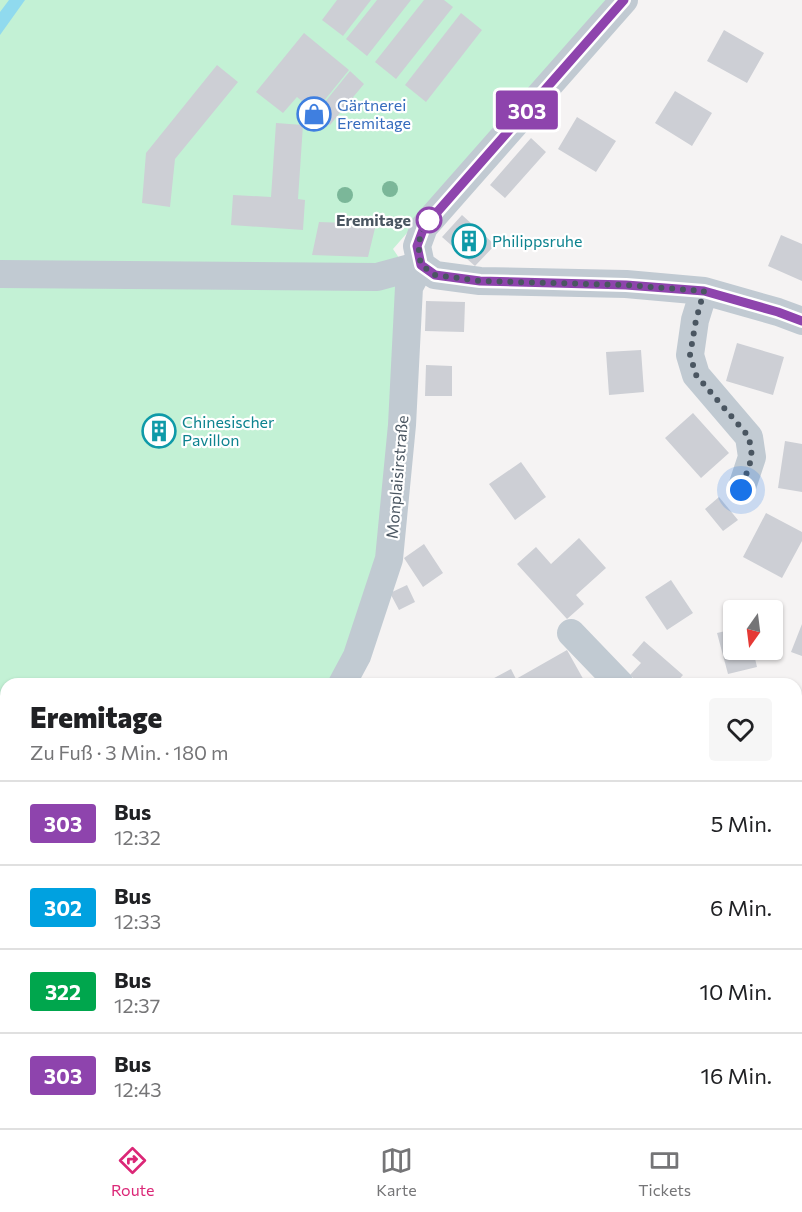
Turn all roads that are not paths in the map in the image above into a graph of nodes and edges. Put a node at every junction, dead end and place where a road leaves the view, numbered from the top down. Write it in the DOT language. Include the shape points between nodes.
graph roads {
  1 [pos="624,0"];
  2 [pos="421,265"];
  3 [pos="0,274"];
  4 [pos="704,291"];
  5 [pos="802,321"];
  6 [pos="741,490"];
  7 [pos="571,633"];
  8 [pos="345,678"];
  9 [pos="614,678"];
  1 -- 2 [label="street" via="424,227 417,246"];
  2 -- 3 [label="street" via="377,277"];
  2 -- 4 [label="street" via="435,275 480,281"];
  2 -- 8 [label="street, Monplaisirstraße" via="409,287 404,405 389,560 357,656"];
  4 -- 5 [label="street"];
  4 -- 6 [label="street" via="690,355 696,375 749,437 752,457"];
  7 -- 9 [label="street"];
}
